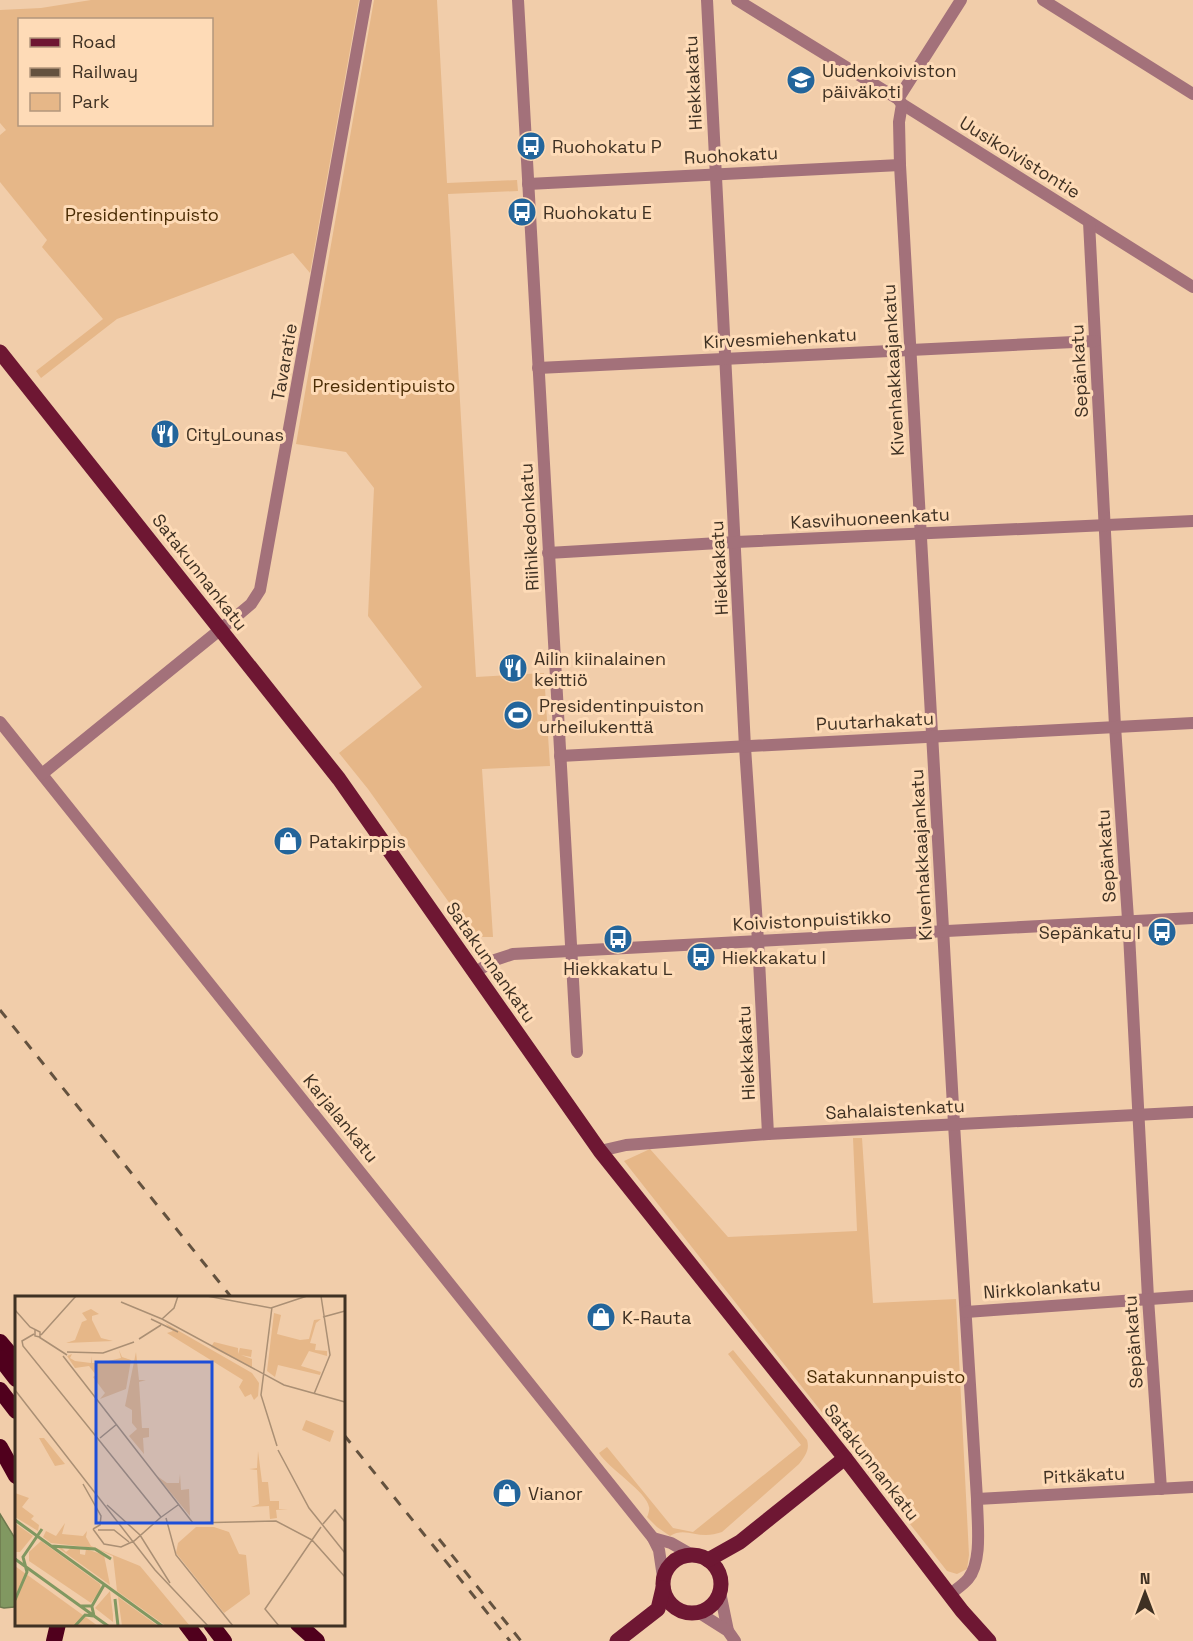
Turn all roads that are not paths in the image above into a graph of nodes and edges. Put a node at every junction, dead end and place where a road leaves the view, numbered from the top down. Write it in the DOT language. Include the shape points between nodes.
graph roads {
  1 [pos="366,0"];
  2 [pos="518,0"];
  3 [pos="706,0"];
  4 [pos="737,0"];
  5 [pos="961,0"];
  6 [pos="1043,0"];
  7 [pos="1193,94"];
  8 [pos="900,101"];
  9 [pos="900,165"];
  10 [pos="715,174"];
  11 [pos="528,184"];
  12 [pos="1089,222"];
  13 [pos="1193,287"];
  14 [pos="1095,341"];
  15 [pos="910,350"];
  16 [pos="0,352"];
  17 [pos="726,358"];
  18 [pos="538,368"];
  19 [pos="1193,521"];
  20 [pos="1106,525"];
  21 [pos="920,534"];
  22 [pos="736,542"];
  23 [pos="548,553"];
  24 [pos="221,630"];
  25 [pos="0,722"];
  26 [pos="1193,723"];
  27 [pos="1115,726"];
  28 [pos="932,736"];
  29 [pos="745,747"];
  30 [pos="560,756"];
  31 [pos="42,774"];
  32 [pos="1193,918"];
  33 [pos="1128,922"];
  34 [pos="944,930"];
  35 [pos="758,941"];
  36 [pos="571,951"];
  37 [pos="474,973"];
  38 [pos="577,1052"];
  39 [pos="1193,1112"];
  40 [pos="1139,1114"];
  41 [pos="954,1124"];
  42 [pos="768,1134"];
  43 [pos="600,1151"];
  44 [pos="1193,1296"];
  45 [pos="1148,1298"];
  46 [pos="966,1312"];
  47 [pos="0,1342"];
  48 [pos="0,1358"];
  49 [pos="15,1360"];
  50 [pos="15,1378"];
  51 [pos="0,1390"];
  52 [pos="15,1410"];
  53 [pos="0,1447"];
  54 [pos="845,1458"];
  55 [pos="15,1474"];
  56 [pos="1193,1487"];
  57 [pos="1161,1489"];
  58 [pos="977,1499"];
  59 [pos="654,1538"];
  60 [pos="740,1542"];
  61 [pos="692,1555"];
  62 [pos="708,1560"];
  63 [pos="718,1573"];
  64 [pos="663,1583"];
  65 [pos="720,1592"];
  66 [pos="949,1594"];
  67 [pos="658,1609"];
  68 [pos="690,1612"];
  69 [pos="58,1626"];
  70 [pos="188,1626"];
  71 [pos="213,1626"];
  72 [pos="300,1626"];
  73 [pos="731,1636"];
  74 [pos="54,1641"];
  75 [pos="200,1641"];
  76 [pos="224,1641"];
  77 [pos="317,1641"];
  78 [pos="617,1641"];
  79 [pos="990,1641"];
  1 -- 24 [label="street, Tavaratie" via="262,584 251,604"];
  2 -- 11 [label="street, Riihikedonkatu"];
  3 -- 10 [label="street, Hiekkakatu"];
  4 -- 8 [label="street, Uusikoivistontie"];
  5 -- 8 [label="street"];
  6 -- 7 [label="street"];
  8 -- 9 [label="street, Kivenhakkaajankatu"];
  8 -- 12 [label="street, Uusikoivistontie"];
  9 -- 10 [label="street, Ruohokatu"];
  9 -- 15 [label="street, Kivenhakkaajankatu"];
  10 -- 11 [label="street, Ruohokatu"];
  10 -- 17 [label="street, Hiekkakatu"];
  11 -- 18 [label="street, Riihikedonkatu"];
  12 -- 13 [label="street, Uusikoivistontie"];
  12 -- 14 [label="street, Sepänkatu"];
  14 -- 15 [label="street, Kirvesmiehenkatu"];
  14 -- 20 [label="street, Sepänkatu"];
  15 -- 17 [label="street, Kirvesmiehenkatu"];
  15 -- 21 [label="street, Kivenhakkaajankatu"];
  16 -- 24 [label="main road, Satakunnankatu"];
  17 -- 18 [label="street, Kirvesmiehenkatu"];
  17 -- 22 [label="street, Hiekkakatu"];
  18 -- 23 [label="street, Riihikedonkatu"];
  19 -- 20 [label="street, Kasvihuoneenkatu"];
  20 -- 21 [label="street, Kasvihuoneenkatu"];
  20 -- 27 [label="street, Sepänkatu"];
  21 -- 22 [label="street, Kasvihuoneenkatu"];
  21 -- 28 [label="street, Kivenhakkaajankatu"];
  22 -- 23 [label="street, Kasvihuoneenkatu"];
  22 -- 29 [label="street, Hiekkakatu"];
  23 -- 30 [label="street, Riihikedonkatu"];
  24 -- 31 [label="street, Tavaratie"];
  24 -- 37 [label="main road, Satakunnankatu" via="339,779"];
  25 -- 31 [label="street, Karjalankatu"];
  26 -- 27 [label="street, Puutarhakatu"];
  27 -- 28 [label="street, Puutarhakatu"];
  27 -- 33 [label="street, Sepänkatu"];
  28 -- 29 [label="street, Puutarhakatu"];
  28 -- 34 [label="street, Kivenhakkaajankatu"];
  29 -- 30 [label="street, Puutarhakatu"];
  29 -- 35 [label="street, Hiekkakatu"];
  30 -- 36 [label="street, Riihikedonkatu"];
  31 -- 59 [label="street, Karjalankatu"];
  32 -- 33 [label="street, Koivistonpuistikko"];
  33 -- 34 [label="street, Koivistonpuistikko"];
  33 -- 40 [label="street, Sepänkatu"];
  34 -- 35 [label="street, Koivistonpuistikko"];
  34 -- 41 [label="street, Kivenhakkaajankatu"];
  35 -- 36 [label="street, Koivistonpuistikko"];
  35 -- 42 [label="street, Hiekkakatu"];
  36 -- 37 [label="street, Koivistonpuistikko" via="513,954"];
  36 -- 38 [label="street, Riihikedonkatu"];
  37 -- 43 [label="main road, Satakunnankatu"];
  39 -- 40 [label="street, Sahalaistenkatu"];
  40 -- 41 [label="street, Sahalaistenkatu"];
  40 -- 45 [label="street, Sepänkatu"];
  41 -- 42 [label="street, Sahalaistenkatu"];
  41 -- 46 [label="street, Kivenhakkaajankatu"];
  42 -- 43 [label="street, Sahalaistenkatu" via="626,1145"];
  43 -- 54 [label="main road, Satakunnankatu"];
  44 -- 45 [label="street, Nirkkolankatu"];
  45 -- 46 [label="street, Nirkkolankatu"];
  45 -- 57 [label="street, Sepänkatu"];
  46 -- 58 [label="street, Kivenhakkaajankatu"];
  47 -- 49 [label="highway"];
  48 -- 50 [label="highway"];
  51 -- 52 [label="highway"];
  53 -- 55 [label="highway"];
  54 -- 60 [label="main road"];
  54 -- 66 [label="main road, Satakunnankatu"];
  56 -- 57 [label="street, Pitkäkatu"];
  57 -- 58 [label="street, Pitkäkatu"];
  58 -- 66 [label="street, Kivenhakkaajankatu" via="978,1547 972,1572 968,1580"];
  59 -- 61 [label="street, Karjalankatu"];
  59 -- 64 [label="street, Karjalankatu"];
  60 -- 62 [label="main road"];
  60 -- 63 [label="main road"];
  61 -- 62 [label="main road"];
  61 -- 64 [label="main road" via="682,1556 669,1565"];
  62 -- 63 [label="main road"];
  63 -- 65 [label="main road"];
  64 -- 67 [label="main road"];
  64 -- 68 [label="main road" via="669,1602"];
  65 -- 68 [label="main road" via="708,1608"];
  65 -- 73 [label="street"];
  66 -- 79 [label="main road, Satakunnankatu"];
  67 -- 68 [label="main road"];
  67 -- 78 [label="main road"];
  68 -- 73 [label="street"];
  69 -- 74 [label="highway"];
  70 -- 75 [label="highway"];
  71 -- 76 [label="highway"];
  72 -- 77 [label="highway"];
}
